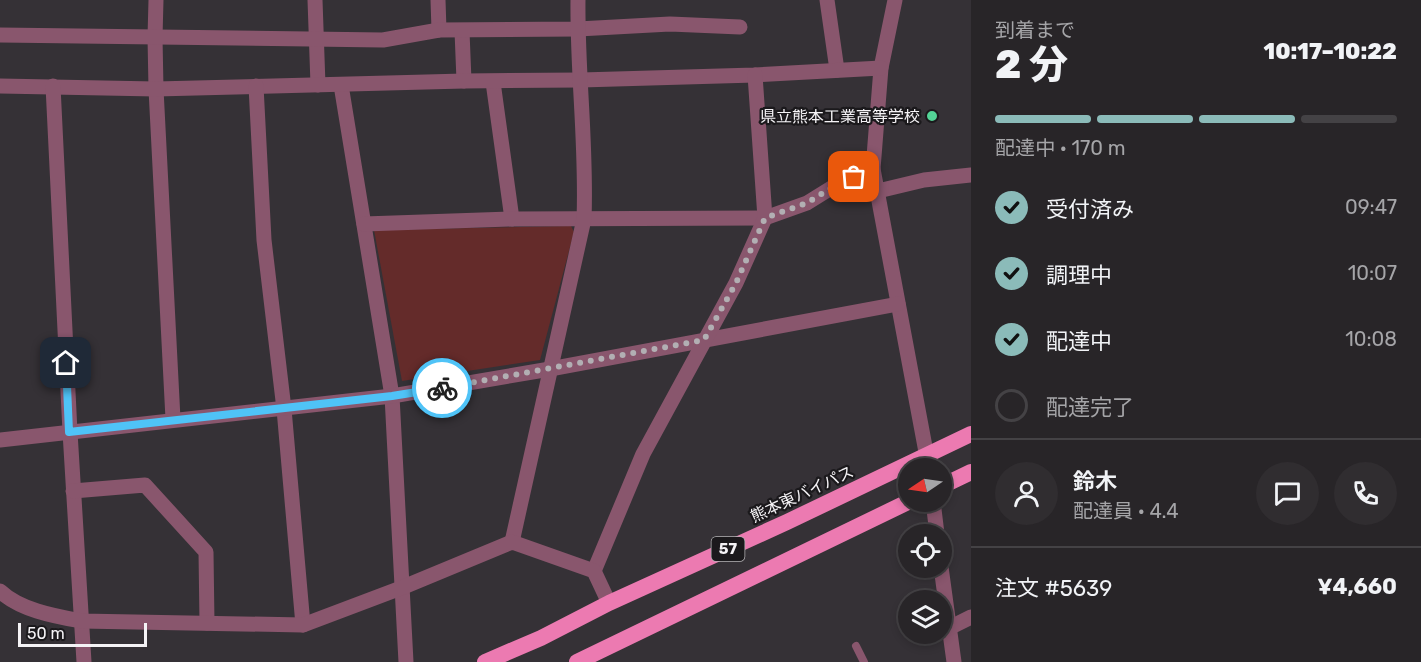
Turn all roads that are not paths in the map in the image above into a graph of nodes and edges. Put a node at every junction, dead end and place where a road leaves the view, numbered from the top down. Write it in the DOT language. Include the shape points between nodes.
graph roads {
  1 [pos="156,0"];
  2 [pos="315,0"];
  3 [pos="438,0"];
  4 [pos="578,0"];
  5 [pos="827,0"];
  6 [pos="895,0"];
  7 [pos="740,27"];
  8 [pos="578,29"];
  9 [pos="439,30"];
  10 [pos="462,31"];
  11 [pos="0,35"];
  12 [pos="155,37"];
  13 [pos="315,38"];
  14 [pos="881,68"];
  15 [pos="837,70"];
  16 [pos="755,75"];
  17 [pos="581,80"];
  18 [pos="464,81"];
  19 [pos="493,82"];
  20 [pos="318,85"];
  21 [pos="341,85"];
  22 [pos="53,86"];
  23 [pos="256,86"];
  24 [pos="0,87"];
  25 [pos="156,89"];
  26 [pos="873,169"];
  27 [pos="971,176"];
  28 [pos="878,191"];
  29 [pos="765,218"];
  30 [pos="512,219"];
  31 [pos="584,219"];
  32 [pos="364,224"];
  33 [pos="898,304"];
  34 [pos="704,340"];
  35 [pos="550,369"];
  36 [pos="392,396"];
  37 [pos="284,409"];
  38 [pos="173,419"];
  39 [pos="69,432"];
  40 [pos="971,434"];
  41 [pos="0,440"];
  42 [pos="927,458"];
  43 [pos="933,458"];
  44 [pos="971,472"];
  45 [pos="898,474"];
  46 [pos="952,481"];
  47 [pos="73,491"];
  48 [pos="898,507"];
  49 [pos="512,542"];
  50 [pos="594,571"];
  51 [pos="400,588"];
  52 [pos="0,591"];
  53 [pos="609,603"];
  54 [pos="971,617"];
  55 [pos="81,621"];
  56 [pos="207,623"];
  57 [pos="303,625"];
  58 [pos="952,626"];
  59 [pos="951,644"];
  60 [pos="856,646"];
  61 [pos="84,662"];
  62 [pos="406,662"];
  63 [pos="485,662"];
  64 [pos="579,662"];
  65 [pos="864,662"];
  66 [pos="954,662"];
  1 -- 12 [label="street"];
  2 -- 13 [label="street"];
  3 -- 9 [label="street"];
  4 -- 8 [label="street"];
  5 -- 15 [label="street"];
  6 -- 14 [label="street"];
  7 -- 8 [label="street" via="670,24"];
  8 -- 10 [label="street"];
  8 -- 17 [label="street"];
  9 -- 10 [label="street"];
  9 -- 13 [label="street" via="382,40"];
  10 -- 18 [label="street"];
  11 -- 12 [label="street"];
  12 -- 13 [label="street"];
  12 -- 25 [label="street"];
  13 -- 20 [label="street"];
  14 -- 15 [label="street"];
  14 -- 26 [label="street"];
  15 -- 16 [label="street"];
  16 -- 17 [label="street"];
  16 -- 29 [label="street"];
  17 -- 19 [label="street"];
  17 -- 31 [label="street"];
  18 -- 19 [label="street"];
  18 -- 21 [label="street"];
  19 -- 30 [label="street"];
  20 -- 21 [label="street"];
  20 -- 23 [label="street"];
  21 -- 32 [label="street"];
  22 -- 24 [label="street"];
  22 -- 25 [label="street"];
  22 -- 39 [label="street"];
  23 -- 25 [label="street"];
  23 -- 37 [label="street" via="264,240"];
  25 -- 38 [label="street"];
  26 -- 28 [label="street"];
  26 -- 29 [label="street" via="807,203"];
  27 -- 28 [label="street" via="924,180"];
  28 -- 33 [label="street"];
  29 -- 31 [label="street"];
  29 -- 34 [label="street" via="736,283"];
  30 -- 31 [label="street"];
  30 -- 32 [label="street"];
  31 -- 35 [label="street"];
  32 -- 36 [label="street"];
  33 -- 34 [label="street"];
  33 -- 42 [label="street"];
  34 -- 35 [label="street"];
  34 -- 50 [label="street" via="643,454"];
  35 -- 36 [label="street"];
  35 -- 49 [label="street"];
  36 -- 37 [label="street"];
  36 -- 51 [label="street"];
  37 -- 38 [label="street"];
  37 -- 57 [label="street"];
  38 -- 39 [label="street"];
  39 -- 41 [label="street"];
  39 -- 47 [label="street"];
  40 -- 43 [label="highway, 熊本東バイパス / 57"];
  44 -- 46 [label="highway"];
  45 -- 53 [label="highway, 熊本東バイパス / 57"];
  47 -- 55 [label="street"];
  47 -- 56 [label="street" via="145,485 206,552"];
  48 -- 64 [label="highway, 57"];
  49 -- 50 [label="street"];
  49 -- 51 [label="street"];
  50 -- 53 [label="street"];
  51 -- 57 [label="street"];
  51 -- 62 [label="street"];
  52 -- 55 [label="street" via="12,601"];
  53 -- 63 [label="highway, 熊本東バイパス / 57"];
  54 -- 58 [label="street"];
  55 -- 56 [label="street"];
  55 -- 61 [label="street"];
  56 -- 57 [label="street"];
  59 -- 66 [label="street"];
  60 -- 65 [label="lane"];
}
